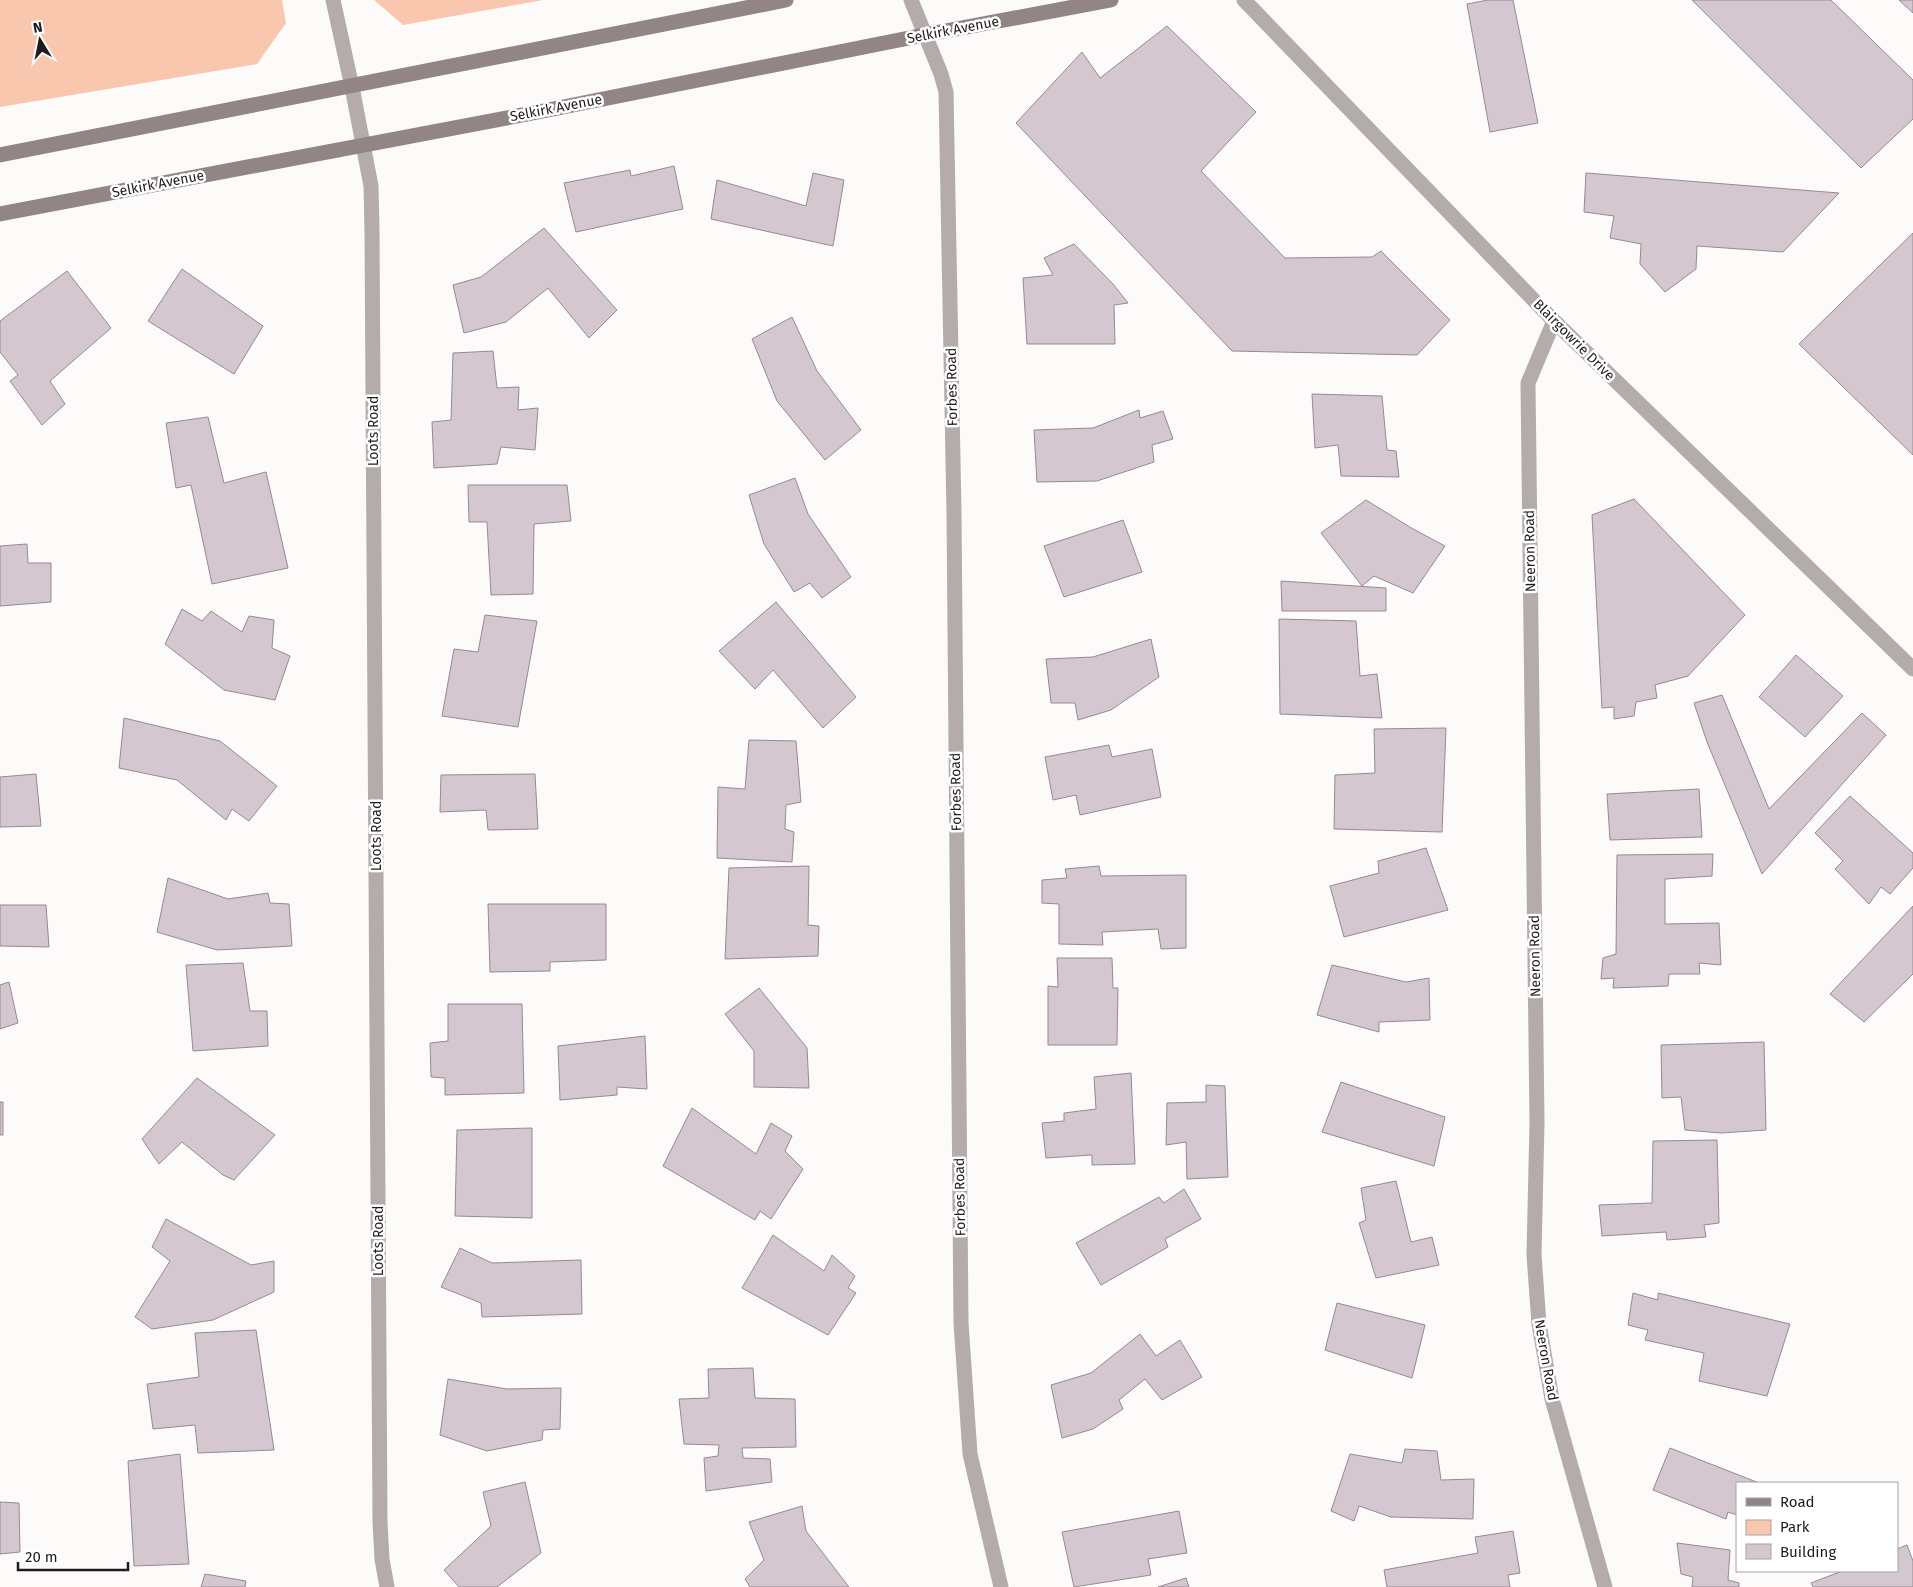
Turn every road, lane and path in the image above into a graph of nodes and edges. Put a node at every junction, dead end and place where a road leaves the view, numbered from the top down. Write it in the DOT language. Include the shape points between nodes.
graph roads {
  1 [pos="333,0"];
  2 [pos="786,0"];
  3 [pos="911,0"];
  4 [pos="1111,0"];
  5 [pos="1244,0"];
  6 [pos="924,35"];
  7 [pos="352,87"];
  8 [pos="364,144"];
  9 [pos="0,155"];
  10 [pos="0,214"];
  11 [pos="1554,321"];
  12 [pos="1913,669"];
  13 [pos="387,1587"];
  14 [pos="1001,1587"];
  15 [pos="1605,1587"];
  1 -- 7 [label="street, Loots Road"];
  2 -- 7 [label="street"];
  3 -- 6 [label="street, Forbes Road"];
  4 -- 6 [label="street, Selkirk Avenue"];
  5 -- 11 [label="street, Blairgowrie Drive"];
  6 -- 8 [label="street, Selkirk Avenue"];
  6 -- 14 [label="street, Forbes Road" via="946,92 954,543 961,1323 970,1454"];
  7 -- 8 [label="street, Loots Road"];
  7 -- 9 [label="street"];
  8 -- 10 [label="street, Selkirk Avenue"];
  8 -- 13 [label="street, Loots Road" via="371,186 372,231 380,1512"];
  11 -- 12 [label="street, Blairgowrie Drive"];
  11 -- 15 [label="street, Neeron Road" via="1528,383 1537,1123 1534,1255 1539,1324 1552,1398"];
}
